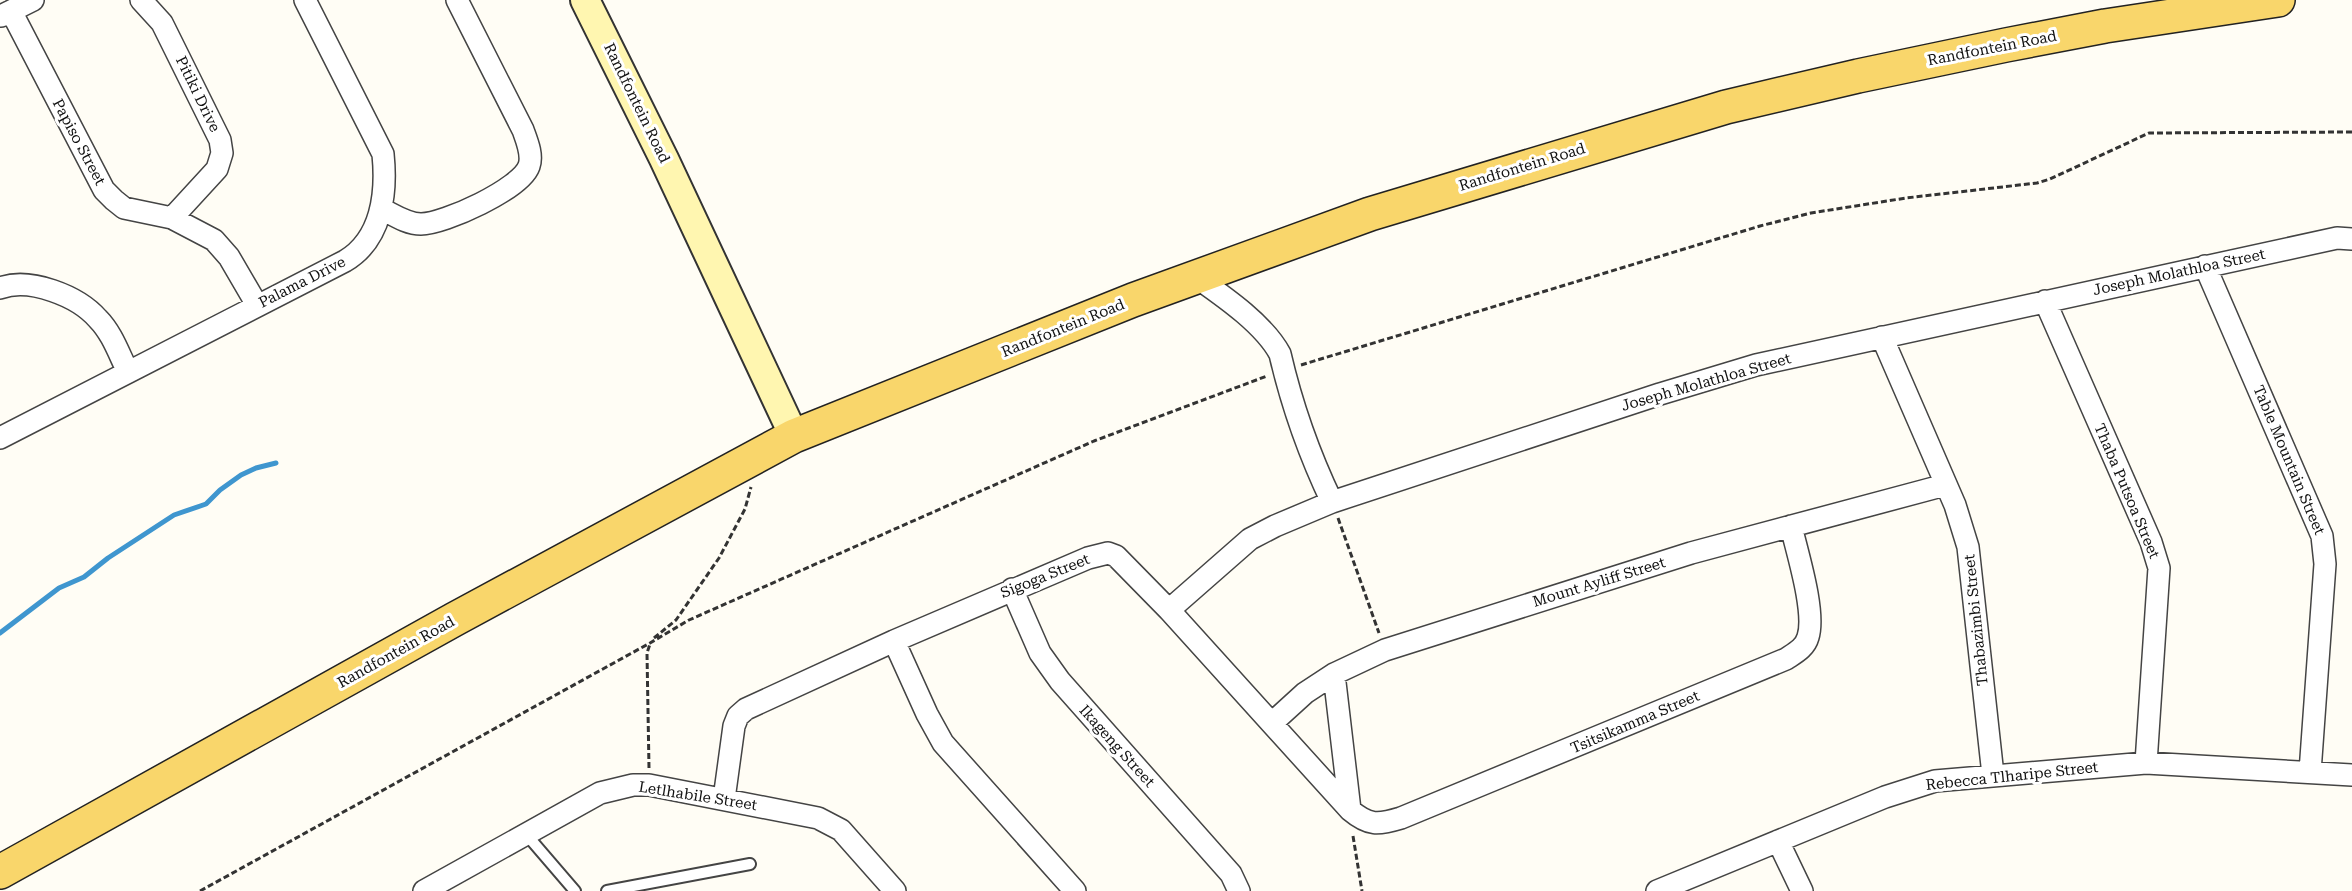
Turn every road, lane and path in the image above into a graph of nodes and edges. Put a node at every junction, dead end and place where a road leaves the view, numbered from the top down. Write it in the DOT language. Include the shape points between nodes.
graph roads {
  1 [pos="33,0"];
  2 [pos="141,0"];
  3 [pos="305,0"];
  4 [pos="457,0"];
  5 [pos="585,0"];
  6 [pos="2278,0"];
  7 [pos="6,14"];
  8 [pos="2352,132"];
  9 [pos="382,209"];
  10 [pos="172,218"];
  11 [pos="2352,239"];
  12 [pos="2205,266"];
  13 [pos="1196,277"];
  14 [pos="0,288"];
  15 [pos="2045,301"];
  16 [pos="257,305"];
  17 [pos="1882,337"];
  18 [pos="1283,370"];
  19 [pos="129,372"];
  20 [pos="794,436"];
  21 [pos="0,438"];
  22 [pos="758,455"];
  23 [pos="1945,484"];
  24 [pos="1332,502"];
  25 [pos="1791,526"];
  26 [pos="1012,589"];
  27 [pos="1169,610"];
  28 [pos="894,641"];
  29 [pos="650,643"];
  30 [pos="1385,650"];
  31 [pos="1334,674"];
  32 [pos="1272,723"];
  33 [pos="2146,763"];
  34 [pos="2310,772"];
  35 [pos="1993,775"];
  36 [pos="2352,775"];
  37 [pos="649,785"];
  38 [pos="724,799"];
  39 [pos="1350,810"];
  40 [pos="526,834"];
  41 [pos="1778,841"];
  42 [pos="750,864"];
  43 [pos="0,872"];
  44 [pos="200,891"];
  45 [pos="424,891"];
  46 [pos="575,891"];
  47 [pos="607,891"];
  48 [pos="895,891"];
  49 [pos="1075,891"];
  50 [pos="1239,891"];
  51 [pos="1362,891"];
  52 [pos="1657,891"];
  53 [pos="1802,891"];
  1 -- 7 [label="street"];
  2 -- 10 [label="street, Pitiki Drive" via="162,23 220,140 222,153 217,169"];
  3 -- 9 [label="street, Palama Drive" via="382,154 386,180"];
  4 -- 9 [label="street" via="523,130 529,167 503,191 432,223 410,223"];
  5 -- 20 [label="street, Randfontein Road"];
  6 -- 13 [label="main road, Randfontein Road" via="2006,45 1726,107 1370,214"];
  7 -- 10 [label="street, Papiso Street" via="104,190 124,208"];
  8 -- 18 [label="path" via="2149,133 2037,183 1811,213"];
  9 -- 16 [label="street, Palama Drive" via="366,243 355,255"];
  10 -- 16 [label="street, Papiso Street" via="223,247"];
  11 -- 12 [label="street, Joseph Molathloa Street" via="2337,238"];
  12 -- 15 [label="street, Joseph Molathloa Street"];
  12 -- 34 [label="street, Table Mountain Street" via="2322,536 2325,564"];
  13 -- 18 [label="street" via="1270,339 1280,354"];
  13 -- 20 [label="main road, Randfontein Road"];
  14 -- 19 [label="street" via="42,288 85,307 108,333"];
  15 -- 17 [label="street, Joseph Molathloa Street"];
  15 -- 33 [label="street, Thaba Putsoa Street" via="2159,568"];
  16 -- 19 [label="street, Palama Drive"];
  17 -- 23 [label="street, Thabazimbi Street"];
  17 -- 24 [label="street, Joseph Molathloa Street" via="1756,364"];
  18 -- 24 [label="street" via="1307,447"];
  18 -- 29 [label="path" via="1094,441 689,620"];
  19 -- 21 [label="street, Palama Drive"];
  20 -- 22 [label="main road, Randfontein Road"];
  22 -- 29 [label="path" via="745,509 719,558 676,620"];
  22 -- 43 [label="main road, Randfontein Road"];
  23 -- 25 [label="street, Mount Ayliff Street"];
  23 -- 35 [label="street, Thabazimbi Street" via="1970,558"];
  24 -- 27 [label="street, Joseph Molathloa Street" via="1250,539"];
  24 -- 30 [label="path"];
  25 -- 30 [label="street, Mount Ayliff Street"];
  25 -- 39 [label="street, Tsitsikamma Street" via="1810,613 1808,637 1801,650 1401,818 1373,824"];
  26 -- 27 [label="street, Sigoga Street" via="1108,553 1116,556"];
  26 -- 28 [label="street, Sigoga Street"];
  26 -- 50 [label="street, Ikageng Street" via="1040,653 1054,674 1231,874"];
  27 -- 32 [label="street, Sigoga Street"];
  28 -- 38 [label="street, Sigoga Street" via="738,716"];
  28 -- 49 [label="street" via="944,743"];
  29 -- 37 [label="path"];
  29 -- 44 [label="path"];
  30 -- 31 [label="street, Mount Ayliff Street"];
  31 -- 32 [label="street, Mount Ayliff Street" via="1305,693"];
  31 -- 39 [label="street"];
  32 -- 39 [label="street, Sigoga Street"];
  33 -- 34 [label="street, Rebecca Tlharipe Street"];
  33 -- 35 [label="street, Rebecca Tlharipe Street"];
  34 -- 36 [label="street, Rebecca Tlharipe Street"];
  35 -- 41 [label="street, Rebecca Tlharipe Street" via="1921,784"];
  37 -- 38 [label="street, Letlhabile Street"];
  37 -- 40 [label="street, Letlhabile Street" via="600,793"];
  38 -- 48 [label="street, Letlhabile Street" via="830,823 841,830"];
  39 -- 51 [label="path"];
  40 -- 45 [label="street, Letlhabile Street"];
  40 -- 46 [label="lane"];
  41 -- 52 [label="street, Rebecca Tlharipe Street"];
  41 -- 53 [label="street"];
  42 -- 47 [label="lane"];
}
